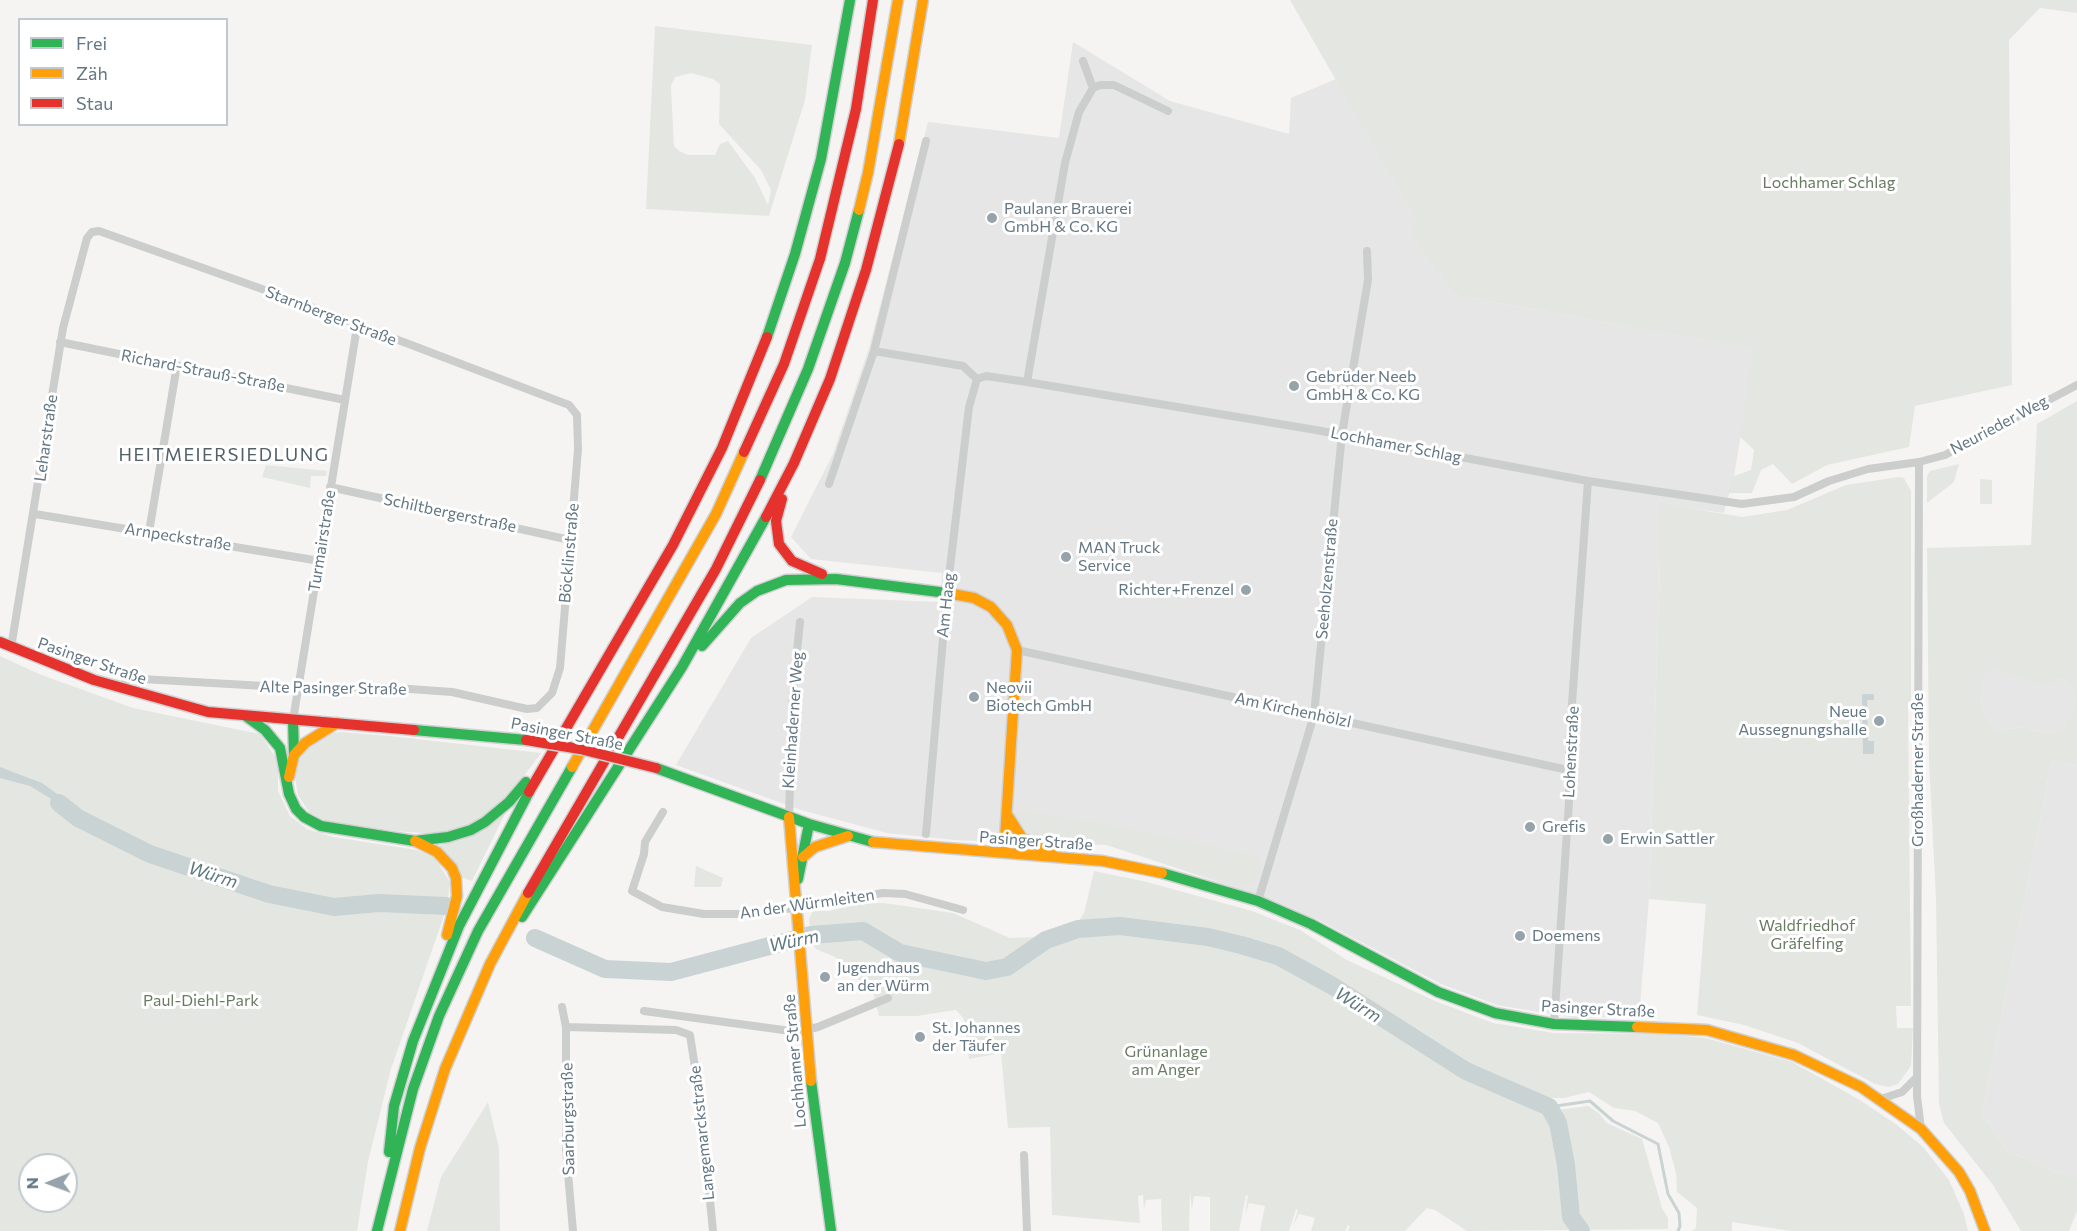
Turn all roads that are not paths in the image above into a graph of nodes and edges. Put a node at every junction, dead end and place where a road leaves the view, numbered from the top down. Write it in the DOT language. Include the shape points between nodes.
graph roads {
  1 [pos="850,0"];
  2 [pos="873,0"];
  3 [pos="898,0"];
  4 [pos="922,0"];
  5 [pos="1083,61"];
  6 [pos="1093,88"];
  7 [pos="1168,111"];
  8 [pos="926,141"];
  9 [pos="92,232"];
  10 [pos="1367,251"];
  11 [pos="357,327"];
  12 [pos="60,342"];
  13 [pos="874,351"];
  14 [pos="177,365"];
  15 [pos="977,379"];
  16 [pos="1028,382"];
  17 [pos="2077,385"];
  18 [pos="345,400"];
  19 [pos="569,405"];
  20 [pos="1342,434"];
  21 [pos="1919,462"];
  22 [pos="794,463"];
  23 [pos="1588,481"];
  24 [pos="830,484"];
  25 [pos="330,487"];
  26 [pos="35,514"];
  27 [pos="149,532"];
  28 [pos="570,540"];
  29 [pos="320,561"];
  30 [pos="836,579"];
  31 [pos="947,593"];
  32 [pos="800,622"];
  33 [pos="0,642"];
  34 [pos="12,648"];
  35 [pos="1017,650"];
  36 [pos="682,667"];
  37 [pos="298,688"];
  38 [pos="123,689"];
  39 [pos="546,702"];
  40 [pos="1314,715"];
  41 [pos="247,717"];
  42 [pos="293,720"];
  43 [pos="337,723"];
  44 [pos="280,748"];
  45 [pos="551,753"];
  46 [pos="294,755"];
  47 [pos="1568,770"];
  48 [pos="287,785"];
  49 [pos="663,812"];
  50 [pos="1007,813"];
  51 [pos="789,817"];
  52 [pos="809,824"];
  53 [pos="926,834"];
  54 [pos="848,836"];
  55 [pos="415,841"];
  56 [pos="1004,853"];
  57 [pos="1058,856"];
  58 [pos="803,857"];
  59 [pos="796,889"];
  60 [pos="1258,901"];
  61 [pos="797,905"];
  62 [pos="963,909"];
  63 [pos="490,964"];
  64 [pos="435,984"];
  65 [pos="888,998"];
  66 [pos="562,1007"];
  67 [pos="644,1011"];
  68 [pos="1554,1024"];
  69 [pos="566,1027"];
  70 [pos="806,1030"];
  71 [pos="1917,1077"];
  72 [pos="1881,1099"];
  73 [pos="1921,1129"];
  74 [pos="1024,1155"];
  75 [pos="384,1193"];
  76 [pos="377,1231"];
  77 [pos="400,1231"];
  78 [pos="573,1231"];
  79 [pos="713,1231"];
  80 [pos="831,1231"];
  81 [pos="1027,1231"];
  82 [pos="1985,1231"];
  1 -- 45 [label="main road" via="821,159 795,254 761,354 722,448 673,545"];
  2 -- 75 [label="main road" via="856,109 820,259 784,364 716,514 478,931 439,1016 413,1089"];
  3 -- 63 [label="main road" via="868,172 845,263 808,369 716,569 548,854"];
  4 -- 22 [label="main road" via="900,136 866,270 830,379"];
  5 -- 6 [label="street"];
  6 -- 7 [label="street" via="1114,85"];
  6 -- 16 [label="street" via="1079,112 1065,163"];
  8 -- 13 [label="street"];
  9 -- 11 [label="street, Starnberger Straße" via="99,231 212,270"];
  9 -- 12 [label="street, Leharstraße" via="87,238"];
  10 -- 20 [label="street, Seeholzenstraße" via="1368,280"];
  11 -- 18 [label="street, Turmairstraße"];
  11 -- 19 [label="street, Starnberger Straße"];
  12 -- 14 [label="street, Richard-Strauß-Straße"];
  12 -- 26 [label="street, Leharstraße"];
  13 -- 15 [label="street" via="963,366"];
  13 -- 24 [label="street"];
  14 -- 18 [label="street, Richard-Strauß-Straße"];
  14 -- 27 [label="street"];
  15 -- 16 [label="street, Lochhamer Schlag" via="986,376"];
  15 -- 31 [label="street, Am Haag" via="969,407"];
  16 -- 20 [label="street, Lochhamer Schlag"];
  17 -- 21 [label="street, Neurieder Weg" via="1945,455"];
  18 -- 25 [label="street, Turmairstraße"];
  19 -- 28 [label="street, Böcklinstraße" via="578,423"];
  20 -- 23 [label="street, Lochhamer Schlag"];
  20 -- 40 [label="street, Seeholzenstraße"];
  21 -- 23 [label="street, Lochhamer Schlag" via="1868,469 1794,496 1753,504 1729,504"];
  21 -- 71 [label="street, Großhaderner Straße"];
  22 -- 30 [label="main road" via="776,520 780,543 792,561"];
  22 -- 36 [label="main road"];
  23 -- 47 [label="street, Lohenstraße"];
  25 -- 28 [label="street, Schiltbergerstraße"];
  25 -- 29 [label="street, Turmairstraße"];
  26 -- 27 [label="street, Arnpeckstraße"];
  26 -- 34 [label="street, Leharstraße"];
  27 -- 29 [label="street, Arnpeckstraße"];
  28 -- 39 [label="street, Böcklinstraße" via="559,674"];
  29 -- 37 [label="street, Turmairstraße"];
  30 -- 31 [label="main road"];
  30 -- 36 [label="main road" via="786,580 757,591 730,612"];
  31 -- 35 [label="main road" via="974,598 992,607 1007,625"];
  31 -- 53 [label="street, Am Haag"];
  32 -- 51 [label="street, Kleinhaderner Weg" via="793,689"];
  33 -- 34 [label="main road, Pasinger Straße"];
  34 -- 38 [label="main road, Pasinger Straße"];
  35 -- 40 [label="street, Am Kirchenhölzl"];
  35 -- 50 [label="main road"];
  36 -- 63 [label="main road"];
  37 -- 38 [label="street, Alte Pasinger Straße" via="142,679 126,680"];
  37 -- 39 [label="street, Alte Pasinger Straße" via="418,689 473,696 527,709"];
  37 -- 42 [label="street, Turmairstraße"];
  38 -- 41 [label="main road, Pasinger Straße" via="208,712"];
  40 -- 47 [label="street, Am Kirchenhölzl"];
  40 -- 60 [label="street, Seeholzenstraße"];
  41 -- 42 [label="main road, Pasinger Straße"];
  41 -- 44 [label="main road"];
  42 -- 43 [label="main road, Pasinger Straße"];
  42 -- 44 [label="main road"];
  42 -- 46 [label="main road"];
  43 -- 46 [label="main road" via="304,742"];
  43 -- 51 [label="main road, Pasinger Straße, bridge" via="526,740 580,749 656,768"];
  44 -- 48 [label="main road"];
  45 -- 55 [label="main road" via="517,794 485,822 458,835"];
  45 -- 64 [label="main road" via="471,901"];
  46 -- 48 [label="main road"];
  47 -- 68 [label="street, Lohenstraße"];
  48 -- 55 [label="main road" via="296,809 312,823"];
  49 -- 61 [label="street, An der Würmleiten" via="645,842 632,891 662,907 704,914 756,914"];
  50 -- 56 [label="main road"];
  50 -- 57 [label="main road" via="1022,838"];
  51 -- 52 [label="main road, Pasinger Straße"];
  51 -- 59 [label="main road, Lochhamer Straße"];
  52 -- 54 [label="main road, Pasinger Straße"];
  52 -- 58 [label="main road, Lochhamer Straße"];
  54 -- 56 [label="main road, Pasinger Straße" via="903,847"];
  54 -- 58 [label="main road" via="815,847"];
  55 -- 64 [label="main road" via="437,852 456,878 455,907"];
  56 -- 57 [label="main road, Pasinger Straße"];
  57 -- 60 [label="main road, Pasinger Straße" via="1126,864"];
  58 -- 59 [label="main road, Lochhamer Straße"];
  59 -- 61 [label="main road, Lochhamer Straße"];
  60 -- 68 [label="main road, Pasinger Straße" via="1311,924 1437,992 1519,1019"];
  61 -- 62 [label="street, An der Würmleiten" via="834,903 883,893 905,894"];
  61 -- 70 [label="main road, Lochhamer Straße"];
  63 -- 77 [label="main road" via="442,1081 420,1148"];
  64 -- 75 [label="main road" via="412,1041 394,1106"];
  65 -- 70 [label="street"];
  66 -- 69 [label="street, Saarburgstraße"];
  67 -- 70 [label="street"];
  68 -- 72 [label="main road, Pasinger Straße" via="1707,1030 1794,1055"];
  69 -- 78 [label="street, Saarburgstraße" via="566,1150"];
  69 -- 79 [label="street, Langemarckstraße" via="676,1030 690,1035"];
  70 -- 80 [label="main road, Lochhamer Straße"];
  71 -- 72 [label="street" via="1902,1092"];
  71 -- 73 [label="street, Großhaderner Straße"];
  72 -- 73 [label="main road, Pasinger Straße"];
  73 -- 82 [label="main road, Pasinger Straße" via="1959,1172"];
  74 -- 81 [label="street"];
  75 -- 76 [label="main road"];
}
